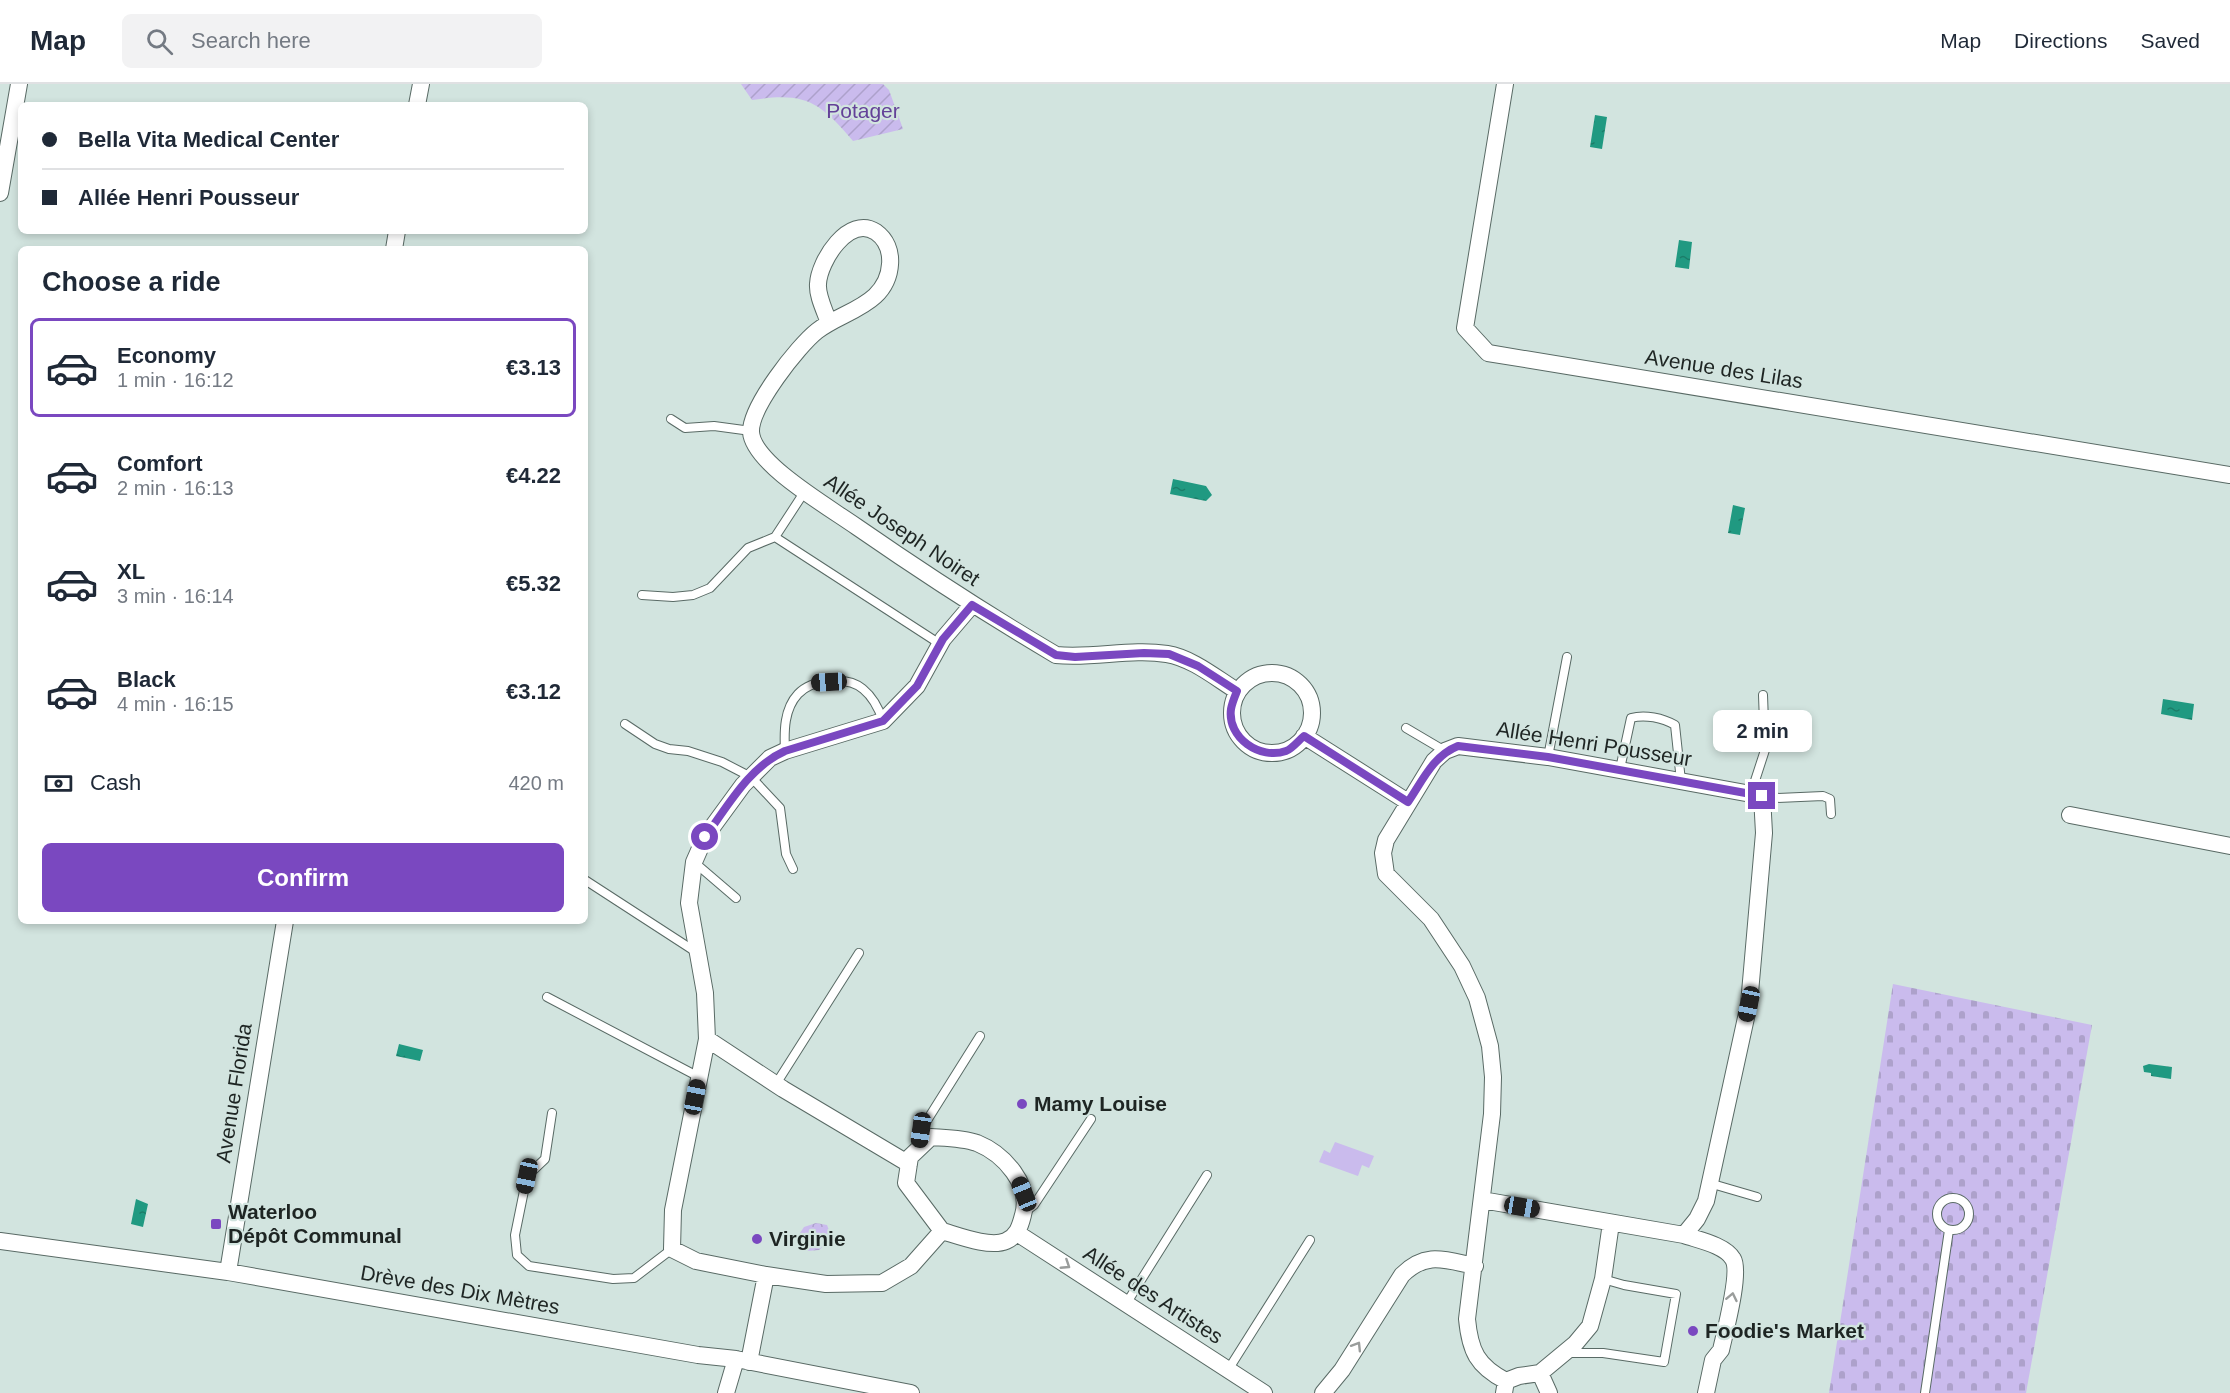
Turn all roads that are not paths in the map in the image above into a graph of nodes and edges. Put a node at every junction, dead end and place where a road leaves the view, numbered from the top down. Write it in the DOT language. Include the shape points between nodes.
graph roads {
  1 [pos="19,84"];
  2 [pos="421,84"];
  3 [pos="1505,84"];
  4 [pos="418,102"];
  5 [pos="0,193"];
  6 [pos="829,323"];
  7 [pos="671,419"];
  8 [pos="751,431"];
  9 [pos="2230,475"];
  10 [pos="805,491"];
  11 [pos="775,537"];
  12 [pos="642,595"];
  13 [pos="972,605"];
  14 [pos="940,644"];
  15 [pos="1567,657"];
  16 [pos="1237,691"];
  17 [pos="1763,695"];
  18 [pos="883,721"];
  19 [pos="625,724"];
  20 [pos="1406,728"];
  21 [pos="1304,736"];
  22 [pos="785,751"];
  23 [pos="1445,751"];
  24 [pos="1548,757"];
  25 [pos="1620,769"];
  26 [pos="751,777"];
  27 [pos="1681,781"];
  28 [pos="1757,794"];
  29 [pos="1408,802"];
  30 [pos="1831,814"];
  31 [pos="2070,815"];
  32 [pos="2230,846"];
  33 [pos="694,862"];
  34 [pos="793,869"];
  35 [pos="588,882"];
  36 [pos="736,898"];
  37 [pos="285,924"];
  38 [pos="697,952"];
  39 [pos="859,953"];
  40 [pos="548,997"];
  41 [pos="980,1036"];
  42 [pos="707,1039"];
  43 [pos="699,1077"];
  44 [pos="776,1084"];
  45 [pos="552,1113"];
  46 [pos="1092,1119"];
  47 [pos="918,1149"];
  48 [pos="909,1164"];
  49 [pos="1207,1175"];
  50 [pos="1710,1183"];
  51 [pos="1757,1197"];
  52 [pos="1482,1200"];
  53 [pos="1024,1213"];
  54 [pos="1611,1222"];
  55 [pos="1949,1230"];
  56 [pos="942,1231"];
  57 [pos="1017,1233"];
  58 [pos="1684,1235"];
  59 [pos="1310,1240"];
  60 [pos="0,1241"];
  61 [pos="672,1249"];
  62 [pos="1475,1266"];
  63 [pos="228,1272"];
  64 [pos="766,1275"];
  65 [pos="1603,1279"];
  66 [pos="1126,1304"];
  67 [pos="1565,1353"];
  68 [pos="742,1361"];
  69 [pos="1228,1370"];
  70 [pos="1540,1373"];
  71 [pos="1505,1387"];
  72 [pos="726,1393"];
  73 [pos="911,1393"];
  74 [pos="1264,1393"];
  75 [pos="1323,1393"];
  76 [pos="1549,1393"];
  77 [pos="1706,1393"];
  78 [pos="1925,1393"];
  1 -- 5 [label="street"];
  2 -- 4 [label="street"];
  3 -- 9 [label="street, Avenue des Lilas" via="1464,328 1488,353"];
  6 -- 6 [label="street" via="818,286 820,269 841,237 861,228 874,231 888,244 891,266 886,277 877,294 861,307"];
  6 -- 8 [label="street" via="792,356 755,415"];
  7 -- 8 [label="lane" via="686,428 714,426"];
  8 -- 10 [label="street, Allée Joseph Noiret" via="759,452"];
  10 -- 11 [label="lane"];
  10 -- 13 [label="street, Allée Joseph Noiret"];
  11 -- 12 [label="lane" via="748,548 710,588 693,596"];
  11 -- 14 [label="lane"];
  13 -- 14 [label="street"];
  13 -- 16 [label="street, Allée Joseph Noiret" via="1056,655 1169,654 1198,666"];
  14 -- 18 [label="street" via="917,686"];
  15 -- 24 [label="lane"];
  16 -- 21 [label="street" via="1231,710 1235,731 1249,747 1268,753 1288,751"];
  16 -- 21 [label="street" via="1249,679 1264,673 1281,673 1296,680 1307,692 1312,707 1311,724"];
  17 -- 28 [label="lane" via="1765,750"];
  18 -- 22 [label="street"];
  18 -- 22 [label="lane" via="877,705 862,688 844,682 814,683 799,693 790,707 784,729"];
  19 -- 26 [label="lane" via="655,744 722,762"];
  20 -- 23 [label="lane"];
  21 -- 29 [label="street"];
  22 -- 26 [label="street" via="770,758"];
  23 -- 24 [label="street, Allée Henri Pousseur" via="1458,746"];
  23 -- 29 [label="street" via="1434,761"];
  24 -- 25 [label="street, Allée Henri Pousseur"];
  25 -- 27 [label="street, Allée Henri Pousseur"];
  25 -- 27 [label="lane" via="1631,718 1651,717 1675,725"];
  26 -- 33 [label="street" via="705,837"];
  26 -- 34 [label="lane" via="780,808 786,854"];
  27 -- 28 [label="street, Allée Henri Pousseur"];
  28 -- 30 [label="lane" via="1776,798 1823,796 1830,799"];
  28 -- 50 [label="street" via="1764,833 1749,1004"];
  29 -- 52 [label="street" via="1386,840 1386,874 1431,920 1452,950 1470,980 1490,1046 1492,1114"];
  31 -- 32 [label="street"];
  33 -- 36 [label="lane"];
  33 -- 38 [label="street" via="689,903"];
  35 -- 38 [label="lane"];
  37 -- 63 [label="street, Avenue Florida"];
  38 -- 42 [label="street" via="705,993"];
  39 -- 44 [label="lane"];
  40 -- 43 [label="lane"];
  41 -- 47 [label="lane" via="921,1130"];
  42 -- 43 [label="street"];
  42 -- 44 [label="street"];
  43 -- 61 [label="street" via="673,1210"];
  44 -- 48 [label="street"];
  45 -- 61 [label="lane" via="544,1159 527,1176 515,1235 517,1255 529,1266 613,1279 634,1278"];
  46 -- 53 [label="lane" via="1035,1205"];
  47 -- 48 [label="street"];
  47 -- 53 [label="street" via="931,1137 954,1138 978,1144 1005,1160 1024,1194"];
  48 -- 56 [label="street" via="906,1183"];
  49 -- 66 [label="lane"];
  50 -- 51 [label="lane"];
  50 -- 58 [label="street" via="1706,1201"];
  52 -- 54 [label="street"];
  52 -- 62 [label="street"];
  53 -- 57 [label="street"];
  54 -- 58 [label="street"];
  54 -- 65 [label="street"];
  55 -- 78 [label="lane"];
  56 -- 57 [label="street" via="981,1242 1005,1242"];
  56 -- 64 [label="street" via="911,1266 882,1284 826,1284"];
  57 -- 66 [label="street, Allée des Artistes, one-way"];
  77 -- 58 [label="street, one-way" via="1713,1360 1721,1350 1737,1273 1733,1259 1724,1250"];
  59 -- 69 [label="lane"];
  60 -- 63 [label="street, Drève des Dix Mètres"];
  61 -- 64 [label="street" via="696,1261"];
  62 -- 71 [label="street" via="1467,1319 1470,1340 1476,1356"];
  75 -- 62 [label="street, one-way" via="1412,1265 1431,1259"];
  63 -- 68 [label="street, Drève des Dix Mètres"];
  64 -- 68 [label="street"];
  65 -- 67 [label="street" via="1590,1326"];
  65 -- 67 [label="lane" via="1676,1294 1664,1362 1603,1353"];
  66 -- 69 [label="street, Allée des Artistes"];
  67 -- 70 [label="street"];
  68 -- 72 [label="street"];
  68 -- 73 [label="street, Drève des Dix Mètres"];
  69 -- 74 [label="street, Allée des Artistes"];
  70 -- 71 [label="street" via="1519,1376"];
  70 -- 76 [label="street"];
}
